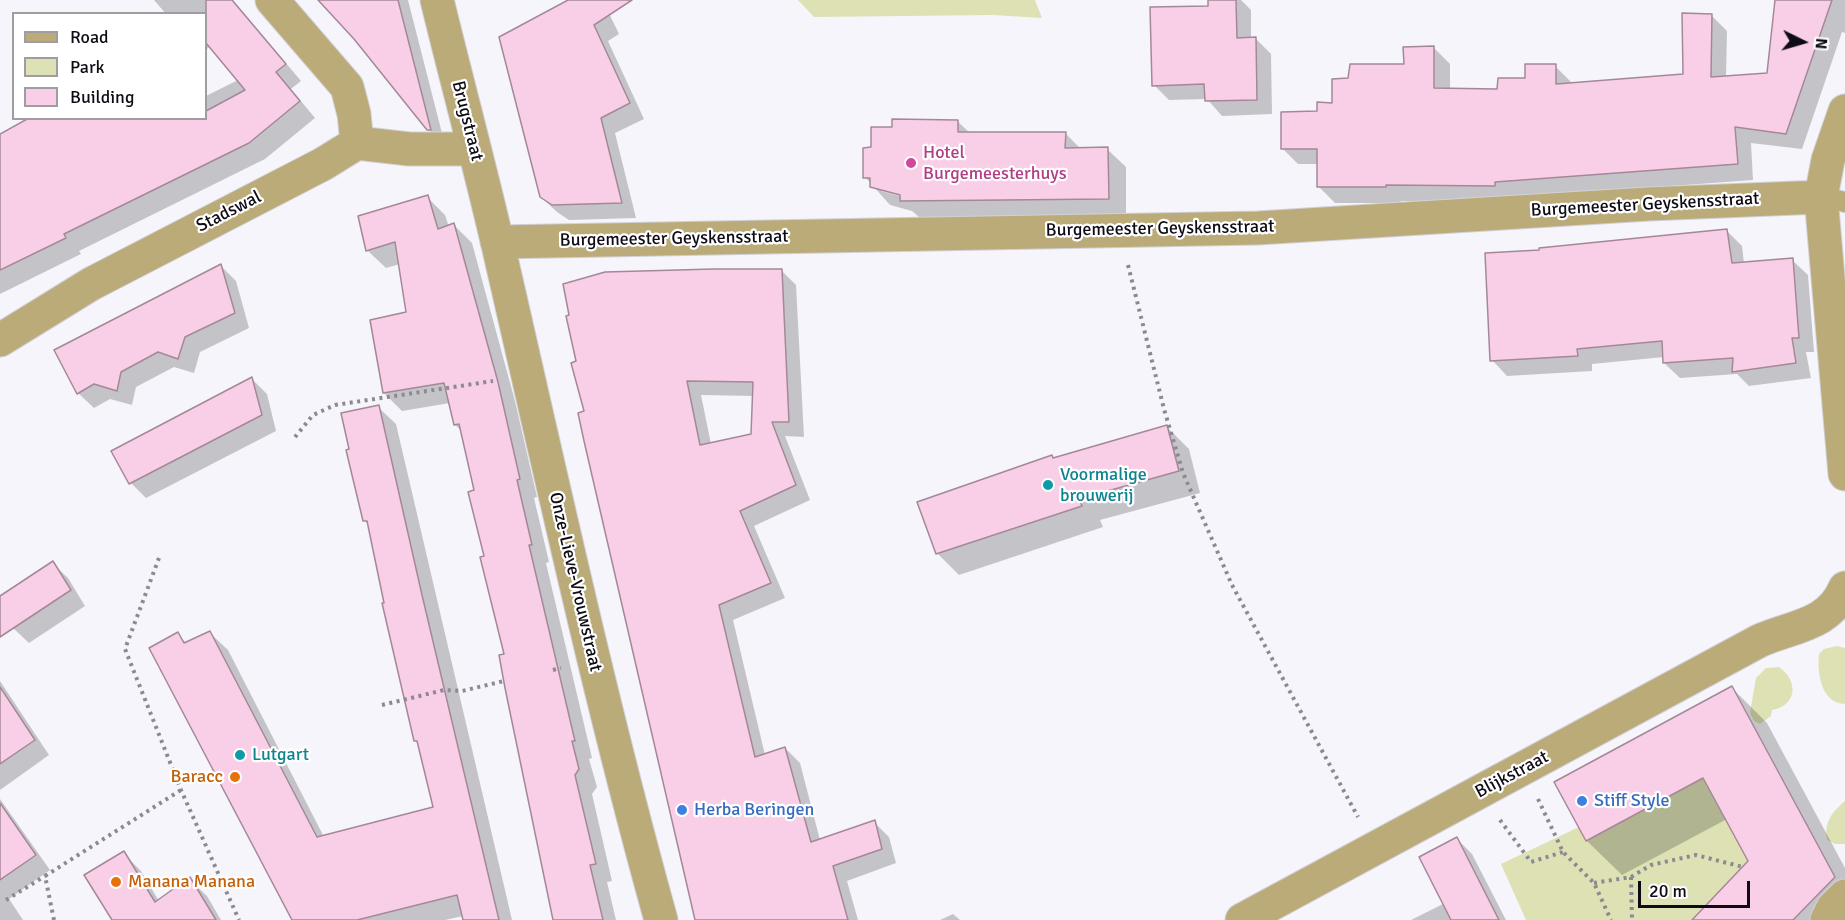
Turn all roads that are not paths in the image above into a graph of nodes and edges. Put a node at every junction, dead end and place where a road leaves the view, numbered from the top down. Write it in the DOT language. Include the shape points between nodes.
graph roads {
  1 [pos="272,0"];
  2 [pos="437,0"];
  3 [pos="1845,111"];
  4 [pos="357,143"];
  5 [pos="473,149"];
  6 [pos="1833,199"];
  7 [pos="497,242"];
  8 [pos="0,340"];
  9 [pos="1845,474"];
  10 [pos="1845,588"];
  11 [pos="1845,896"];
  12 [pos="661,920"];
  13 [pos="1242,920"];
  14 [pos="1827,920"];
  1 -- 4 [label="street" via="347,87"];
  2 -- 5 [label="street, Brugstraat"];
  3 -- 6 [label="street" via="1828,160"];
  4 -- 5 [label="street" via="409,149"];
  4 -- 8 [label="street, Stadswal" via="91,284"];
  5 -- 7 [label="street, Brugstraat"];
  6 -- 7 [label="street, Burgemeester Geyskensstraat" via="1649,204 1258,228"];
  6 -- 9 [label="street"];
  7 -- 12 [label="street, Onze-Lieve-Vrouwstraat" via="594,660"];
  10 -- 13 [label="street, Blijkstraat" via="1831,610 1815,621 1759,641"];
  11 -- 14 [label="street"];
}
